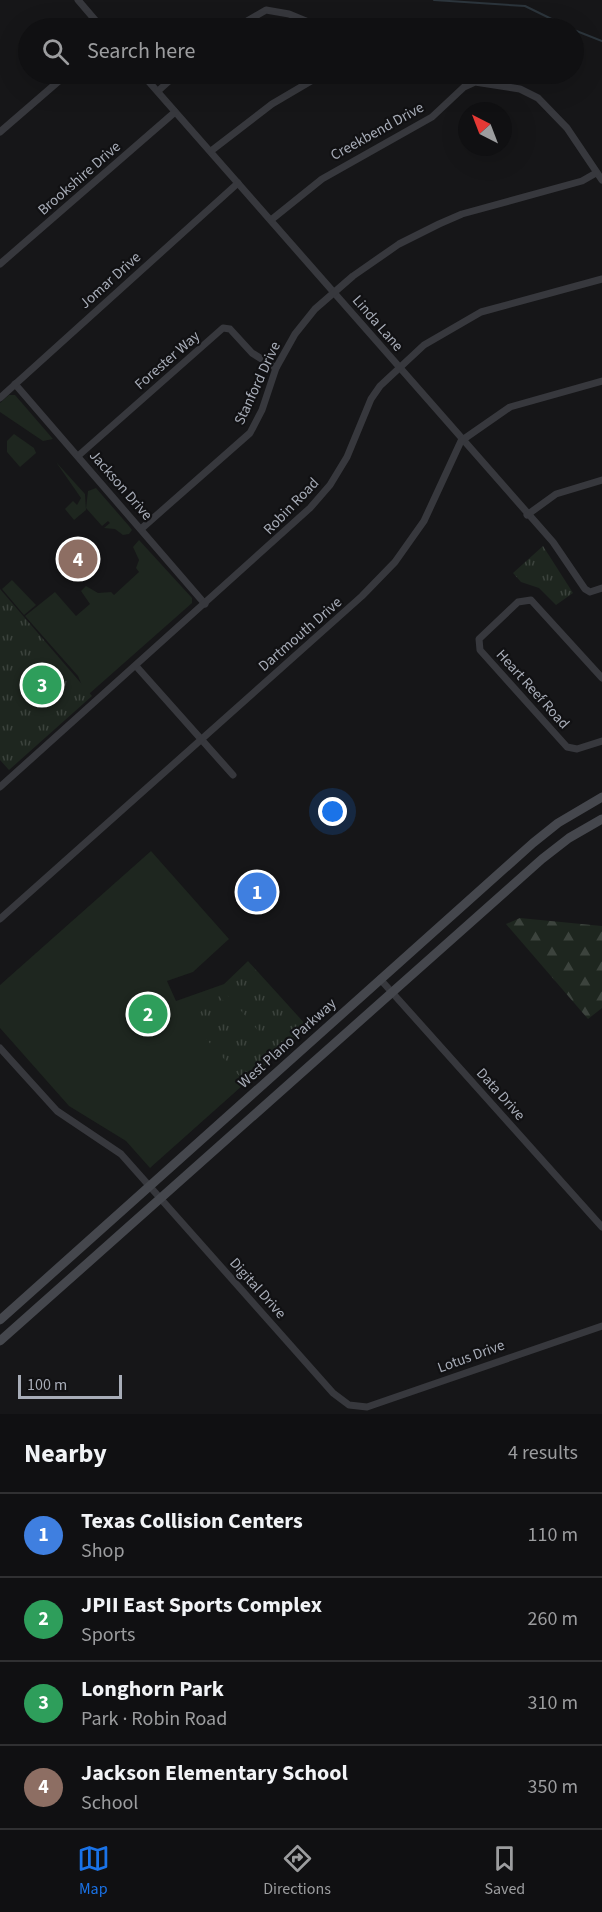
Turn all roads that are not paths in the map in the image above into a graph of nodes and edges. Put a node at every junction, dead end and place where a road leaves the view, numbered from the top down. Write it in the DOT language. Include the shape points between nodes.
graph roads {
  1 [pos="78,0"];
  2 [pos="93,18"];
  3 [pos="252,18"];
  4 [pos="299,18"];
  5 [pos="55,84"];
  6 [pos="151,84"];
  7 [pos="166,84"];
  8 [pos="306,84"];
  9 [pos="471,84"];
  10 [pos="488,84"];
  11 [pos="158,91"];
  12 [pos="176,112"];
  13 [pos="0,132"];
  14 [pos="211,151"];
  15 [pos="596,172"];
  16 [pos="602,180"];
  17 [pos="238,183"];
  18 [pos="271,220"];
  19 [pos="0,264"];
  20 [pos="602,279"];
  21 [pos="334,293"];
  22 [pos="276,368"];
  23 [pos="399,368"];
  24 [pos="602,381"];
  25 [pos="15,384"];
  26 [pos="0,398"];
  27 [pos="461,441"];
  28 [pos="78,456"];
  29 [pos="602,480"];
  30 [pos="527,515"];
  31 [pos="141,529"];
  32 [pos="602,588"];
  33 [pos="205,603"];
  34 [pos="136,666"];
  35 [pos="602,678"];
  36 [pos="201,740"];
  37 [pos="602,741"];
  38 [pos="233,775"];
  39 [pos="0,787"];
  40 [pos="602,797"];
  41 [pos="602,819"];
  42 [pos="0,919"];
  43 [pos="380,979"];
  44 [pos="393,993"];
  45 [pos="0,1048"];
  46 [pos="259,1088"];
  47 [pos="271,1101"];
  48 [pos="149,1186"];
  49 [pos="161,1200"];
  50 [pos="602,1227"];
  51 [pos="0,1320"];
  52 [pos="602,1326"];
  53 [pos="0,1341"];
  54 [pos="349,1405"];
  1 -- 2 [label="street"];
  3 -- 4 [label="street" via="266,10"];
  5 -- 13 [label="street"];
  6 -- 11 [label="street, Linda Lane"];
  7 -- 11 [label="street"];
  8 -- 14 [label="street" via="272,104"];
  9 -- 18 [label="street, Creekbend Drive" via="432,117 322,178"];
  10 -- 15 [label="street, Creekbend Drive" via="520,89 538,98 562,122"];
  11 -- 12 [label="street, Linda Lane"];
  12 -- 14 [label="street, Linda Lane"];
  12 -- 19 [label="street, Brookshire Drive"];
  14 -- 17 [label="street, Linda Lane"];
  15 -- 16 [label="street, Creekbend Drive"];
  15 -- 21 [label="street, Stanford Drive" via="582,181 439,224 385,253"];
  17 -- 18 [label="street, Linda Lane"];
  17 -- 25 [label="street, Jomar Drive"];
  18 -- 21 [label="street, Linda Lane"];
  20 -- 23 [label="street, Robin Road" via="481,312 424,345"];
  21 -- 22 [label="street, Stanford Drive" via="304,321"];
  21 -- 23 [label="street, Linda Lane"];
  22 -- 28 [label="street, Forester Way" via="252,353 230,329 223,328"];
  22 -- 31 [label="street, Stanford Drive" via="250,433"];
  23 -- 27 [label="street, Linda Lane"];
  23 -- 33 [label="street, Robin Road" via="370,399 347,457 330,486 289,529"];
  24 -- 27 [label="street" via="510,407"];
  25 -- 26 [label="street, Jomar Drive"];
  25 -- 28 [label="street, Jackson Drive"];
  27 -- 30 [label="street, Linda Lane"];
  27 -- 36 [label="street, Dartmouth Drive" via="424,521 395,562"];
  28 -- 31 [label="street, Jackson Drive"];
  29 -- 30 [label="street" via="556,494"];
  30 -- 32 [label="street, Linda Lane" via="553,542 585,589 590,592"];
  31 -- 33 [label="street, Jackson Drive"];
  33 -- 34 [label="street, Robin Road"];
  34 -- 36 [label="street"];
  34 -- 39 [label="street, Robin Road"];
  35 -- 37 [label="street, Heart Reef Road" via="534,602 526,599 518,602 478,643 480,650 567,747 573,750"];
  36 -- 38 [label="street"];
  36 -- 42 [label="street, Dartmouth Drive"];
  40 -- 43 [label="main road, West Plano Parkway" via="533,843"];
  41 -- 44 [label="main road" via="542,859"];
  43 -- 44 [label="street, Data Drive"];
  43 -- 46 [label="main road, West Plano Parkway"];
  44 -- 47 [label="main road"];
  44 -- 50 [label="street, Data Drive"];
  45 -- 48 [label="street, Digital Drive" via="57,1111 114,1148"];
  46 -- 47 [label="main road"];
  46 -- 48 [label="main road, West Plano Parkway"];
  47 -- 49 [label="main road"];
  48 -- 49 [label="street, Digital Drive"];
  48 -- 51 [label="main road, West Plano Parkway"];
  49 -- 53 [label="main road"];
  49 -- 54 [label="street, Digital Drive" via="333,1393"];
  52 -- 54 [label="street, Lotus Drive" via="367,1407"];
}
